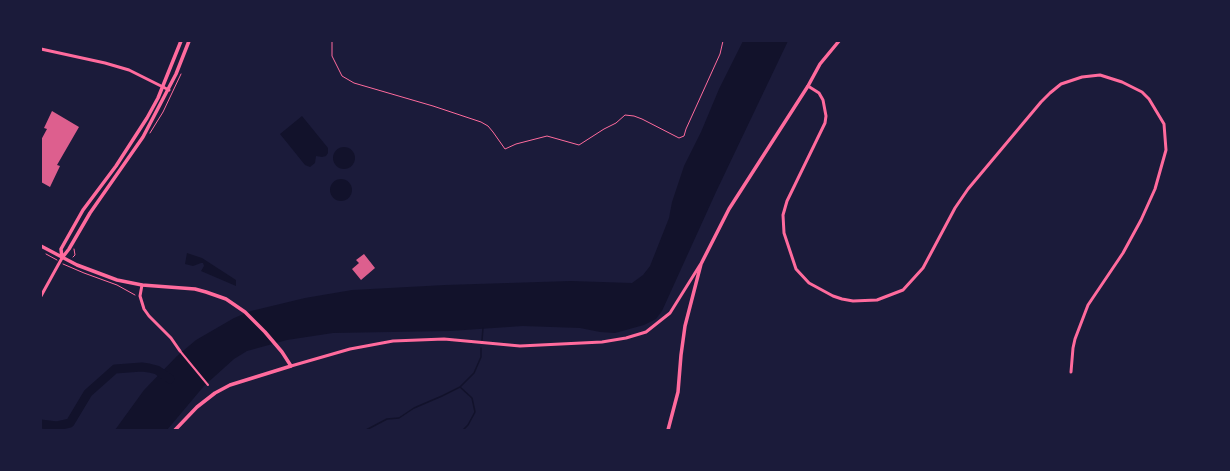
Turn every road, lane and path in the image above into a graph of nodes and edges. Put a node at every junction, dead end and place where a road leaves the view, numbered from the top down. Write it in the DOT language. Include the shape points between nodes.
graph roads {
  1 [pos="181,41"];
  2 [pos="189,41"];
  3 [pos="332,41"];
  4 [pos="722,41"];
  5 [pos="839,41"];
  6 [pos="41,49"];
  7 [pos="808,86"];
  8 [pos="162,87"];
  9 [pos="169,90"];
  10 [pos="41,246"];
  11 [pos="42,251"];
  12 [pos="62,258"];
  13 [pos="61,263"];
  14 [pos="701,264"];
  15 [pos="142,285"];
  16 [pos="41,296"];
  17 [pos="140,296"];
  18 [pos="180,351"];
  19 [pos="291,366"];
  20 [pos="1071,372"];
  21 [pos="208,386"];
  22 [pos="175,430"];
  23 [pos="668,430"];
  1 -- 8 [label="street"];
  2 -- 9 [label="street"];
  3 -- 4 [label="path" via="332,56 342,76 354,83 481,122 488,126 505,150 516,144 547,136 580,145 625,115 642,119 678,138 684,136 720,54"];
  5 -- 7 [label="street" via="820,64"];
  6 -- 8 [label="street" via="129,70"];
  7 -- 14 [label="street" via="729,209"];
  7 -- 20 [label="street" via="819,93 823,100 825,123 787,201 783,215 784,233 796,268 809,283 834,296 853,301 877,300 903,290 923,268 968,189 1041,102 1061,84 1082,77 1100,75 1122,82 1142,92 1149,99 1164,124 1166,150 1156,189 1122,253 1088,305 1075,339"];
  8 -- 9 [label="street"];
  8 -- 12 [label="street" via="135,138 83,210 61,249"];
  9 -- 12 [label="street" via="143,137"];
  10 -- 12 [label="street"];
  11 -- 13 [label="path"];
  12 -- 13 [label="street"];
  12 -- 15 [label="street" via="104,276"];
  13 -- 16 [label="street"];
  13 -- 17 [label="path"];
  14 -- 19 [label="street" via="670,313 646,332 626,338 602,342 520,346 444,339 393,341 350,349"];
  14 -- 23 [label="street" via="685,326 678,392"];
  15 -- 17 [label="street"];
  15 -- 19 [label="street" via="206,292 226,299 245,312"];
  17 -- 18 [label="street" via="149,316"];
  18 -- 21 [label="street"];
  19 -- 22 [label="street" via="230,385 214,393"];
}
